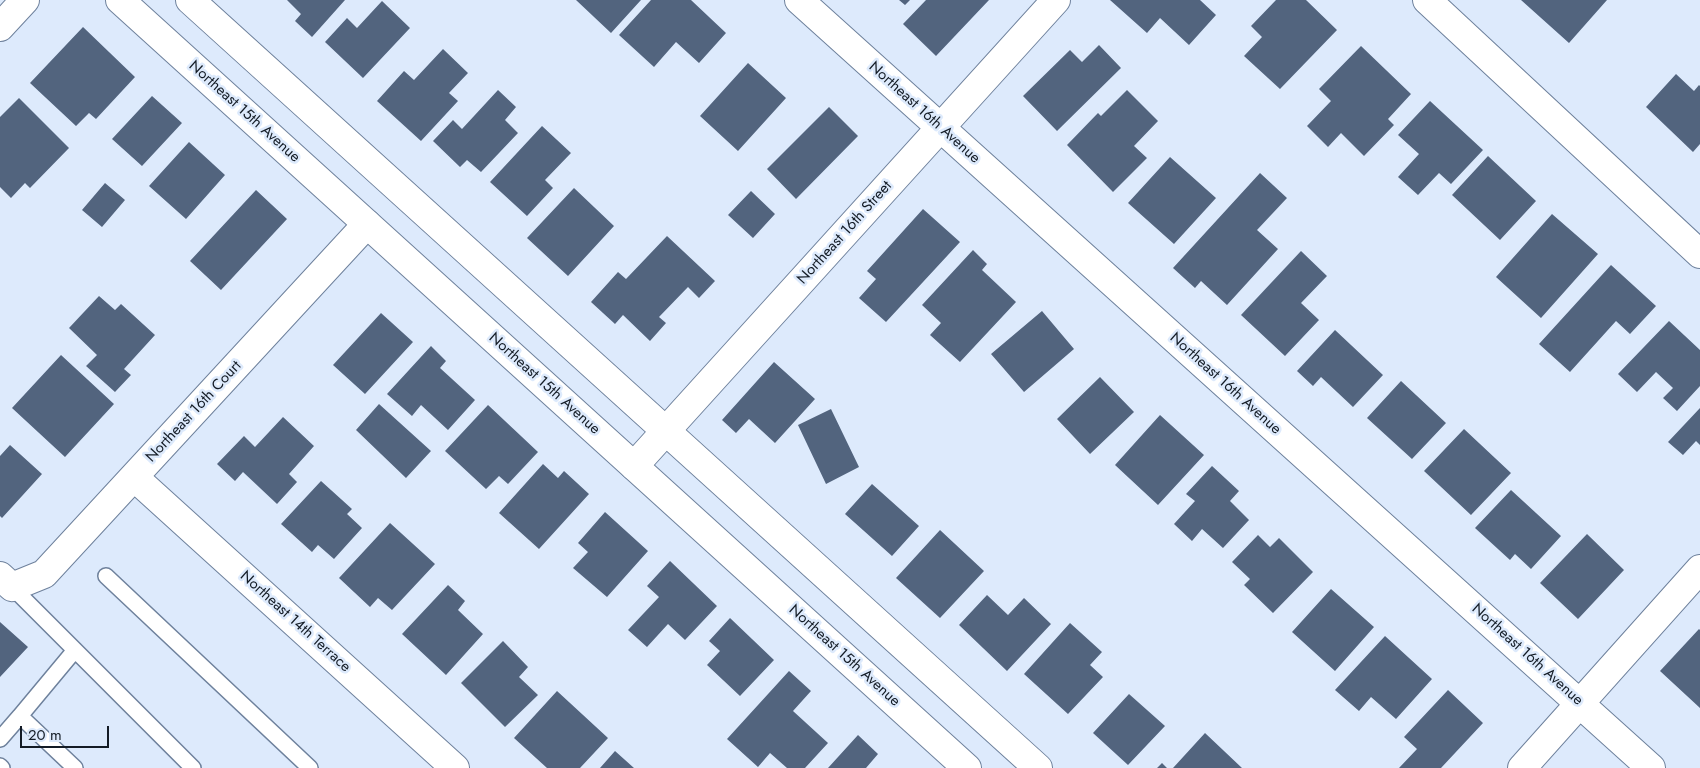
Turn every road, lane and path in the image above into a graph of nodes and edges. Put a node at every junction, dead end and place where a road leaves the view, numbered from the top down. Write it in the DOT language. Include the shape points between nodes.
graph roads {
  1 [pos="25,0"];
  2 [pos="120,0"];
  3 [pos="190,0"];
  4 [pos="799,0"];
  5 [pos="1056,0"];
  6 [pos="1427,0"];
  7 [pos="0,27"];
  8 [pos="940,128"];
  9 [pos="367,224"];
  10 [pos="1700,254"];
  11 [pos="666,431"];
  12 [pos="634,466"];
  13 [pos="134,477"];
  14 [pos="1700,569"];
  15 [pos="106,576"];
  16 [pos="6,582"];
  17 [pos="75,650"];
  18 [pos="1581,704"];
  19 [pos="20,716"];
  20 [pos="0,739"];
  21 [pos="76,768"];
  22 [pos="193,768"];
  23 [pos="310,768"];
  24 [pos="455,768"];
  25 [pos="967,768"];
  26 [pos="1038,768"];
  27 [pos="1522,768"];
  28 [pos="1651,768"];
  1 -- 7 [label="street"];
  2 -- 9 [label="street, Northeast 15th Avenue"];
  3 -- 11 [label="street"];
  4 -- 8 [label="street, Northeast 16th Avenue"];
  5 -- 8 [label="street, Northeast 16th Street"];
  6 -- 10 [label="street"];
  8 -- 11 [label="street, Northeast 16th Street"];
  8 -- 18 [label="street, Northeast 16th Avenue"];
  9 -- 12 [label="street, Northeast 15th Avenue"];
  9 -- 13 [label="street, Northeast 16th Court"];
  11 -- 12 [label="street, Northeast 16th Street"];
  11 -- 26 [label="street"];
  12 -- 25 [label="street, Northeast 15th Avenue"];
  13 -- 16 [label="street, Northeast 16th Court" via="44,574"];
  13 -- 24 [label="street, Northeast 14th Terrace"];
  14 -- 18 [label="street"];
  15 -- 23 [label="lane"];
  16 -- 17 [label="lane"];
  17 -- 19 [label="lane"];
  17 -- 22 [label="lane"];
  18 -- 27 [label="street"];
  18 -- 28 [label="street, Northeast 16th Avenue"];
  19 -- 20 [label="lane"];
  19 -- 21 [label="lane"];
}
